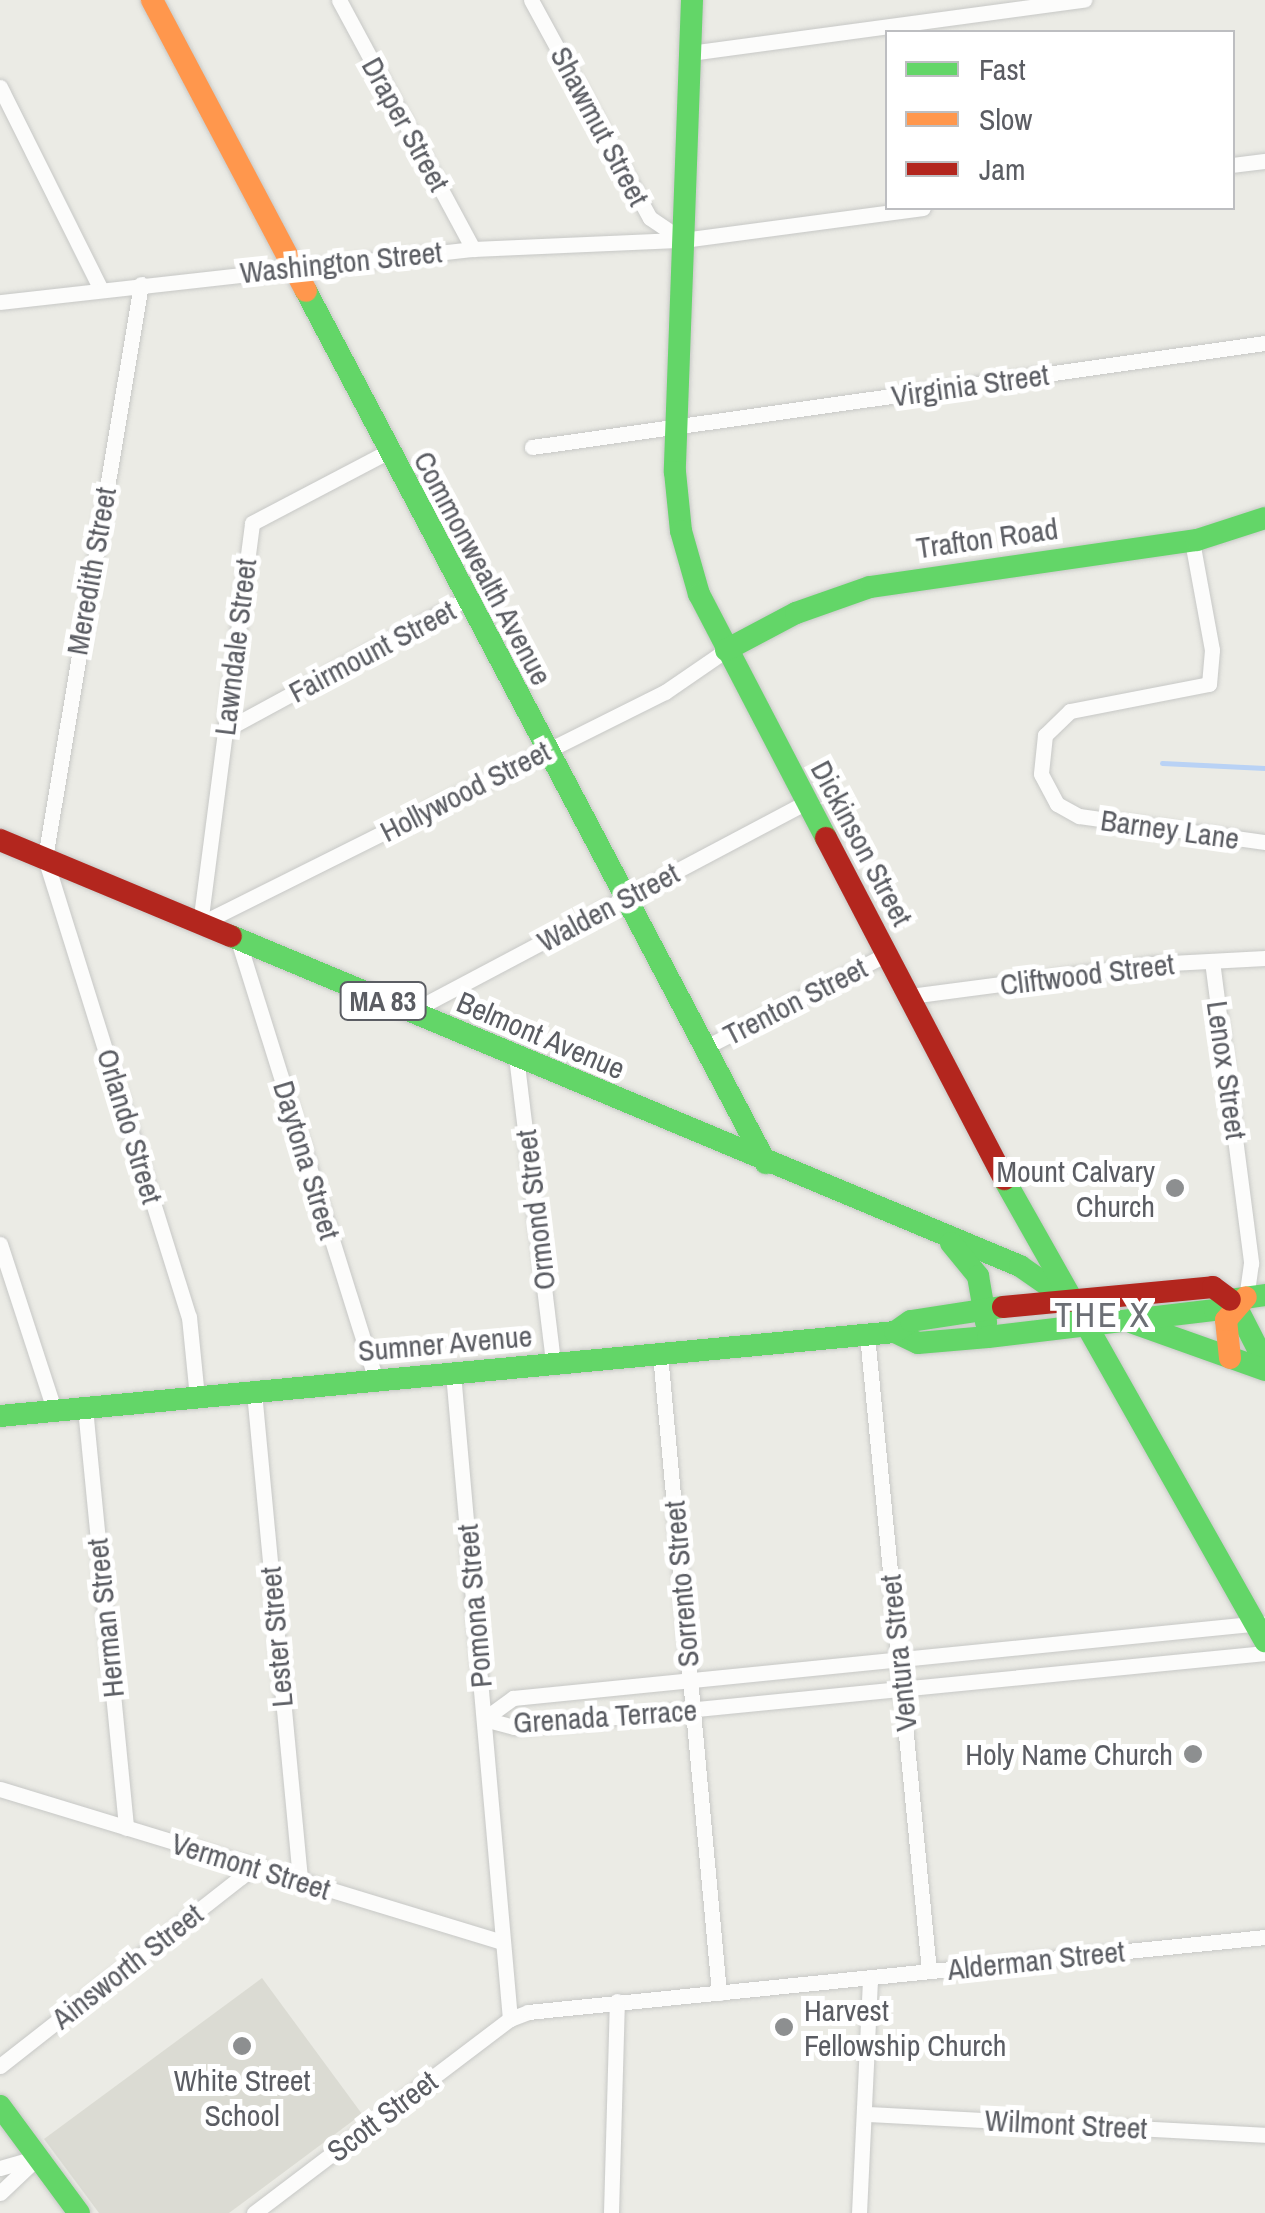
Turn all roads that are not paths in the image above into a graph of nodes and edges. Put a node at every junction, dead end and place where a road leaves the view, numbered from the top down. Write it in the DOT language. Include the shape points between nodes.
graph roads {
  1 [pos="152,0"];
  2 [pos="339,0"];
  3 [pos="531,0"];
  4 [pos="692,0"];
  5 [pos="1084,0"];
  6 [pos="690,53"];
  7 [pos="0,87"];
  8 [pos="1265,161"];
  9 [pos="1235,165"];
  10 [pos="908,210"];
  11 [pos="683,240"];
  12 [pos="473,249"];
  13 [pos="290,267"];
  14 [pos="141,284"];
  15 [pos="100,288"];
  16 [pos="0,302"];
  17 [pos="1265,343"];
  18 [pos="676,429"];
  19 [pos="532,447"];
  20 [pos="387,452"];
  21 [pos="1265,518"];
  22 [pos="1192,541"];
  23 [pos="466,600"];
  24 [pos="726,650"];
  25 [pos="225,730"];
  26 [pos="547,750"];
  27 [pos="807,802"];
  28 [pos="0,840"];
  29 [pos="1265,842"];
  30 [pos="45,858"];
  31 [pos="624,899"];
  32 [pos="200,924"];
  33 [pos="238,940"];
  34 [pos="887,954"];
  35 [pos="1265,958"];
  36 [pos="1212,961"];
  37 [pos="910,996"];
  38 [pos="410,1012"];
  39 [pos="704,1048"];
  40 [pos="516,1056"];
  41 [pos="766,1163"];
  42 [pos="947,1240"];
  43 [pos="0,1244"];
  44 [pos="1066,1298"];
  45 [pos="1245,1301"];
  46 [pos="984,1309"];
  47 [pos="1126,1321"];
  48 [pos="1084,1326"];
  49 [pos="896,1332"];
  50 [pos="867,1335"];
  51 [pos="988,1337"];
  52 [pos="660,1354"];
  53 [pos="1230,1358"];
  54 [pos="553,1363"];
  55 [pos="1265,1367"];
  56 [pos="453,1373"];
  57 [pos="376,1380"];
  58 [pos="254,1392"];
  59 [pos="197,1397"];
  60 [pos="85,1408"];
  61 [pos="55,1412"];
  62 [pos="0,1416"];
  63 [pos="1262,1629"];
  64 [pos="1265,1653"];
  65 [pos="898,1660"];
  66 [pos="690,1681"];
  67 [pos="902,1689"];
  68 [pos="693,1712"];
  69 [pos="484,1720"];
  70 [pos="0,1789"];
  71 [pos="126,1828"];
  72 [pos="254,1868"];
  73 [pos="300,1882"];
  74 [pos="1265,1938"];
  75 [pos="502,1942"];
  76 [pos="929,1971"];
  77 [pos="870,1977"];
  78 [pos="719,1993"];
  79 [pos="618,2002"];
  80 [pos="510,2019"];
  81 [pos="0,2066"];
  82 [pos="0,2106"];
  83 [pos="866,2114"];
  84 [pos="1265,2135"];
  85 [pos="38,2157"];
  86 [pos="0,2168"];
  87 [pos="0,2194"];
  88 [pos="79,2213"];
  89 [pos="254,2213"];
  90 [pos="611,2213"];
  91 [pos="860,2213"];
  1 -- 13 [label="main road, Commonwealth Avenue"];
  2 -- 12 [label="street, Draper Street"];
  3 -- 11 [label="street, Shawmut Street" via="650,218"];
  4 -- 6 [label="main road, Dickinson Street"];
  5 -- 6 [label="street"];
  6 -- 11 [label="main road, Dickinson Street"];
  7 -- 15 [label="street"];
  8 -- 9 [label="street"];
  10 -- 11 [label="street, Washington Street"];
  11 -- 12 [label="street, Washington Street"];
  11 -- 18 [label="main road, Dickinson Street"];
  12 -- 13 [label="street, Washington Street"];
  13 -- 14 [label="street, Washington Street"];
  13 -- 20 [label="main road, Commonwealth Avenue"];
  14 -- 15 [label="street, Washington Street"];
  14 -- 30 [label="street, Meredith Street"];
  15 -- 16 [label="street, Washington Street"];
  17 -- 18 [label="street, Virginia Street"];
  18 -- 19 [label="street, Virginia Street"];
  18 -- 24 [label="main road, Dickinson Street" via="686,552"];
  20 -- 23 [label="main road, Commonwealth Avenue"];
  20 -- 25 [label="street, Lawndale Street" via="252,523"];
  21 -- 22 [label="main road, Trafton Road"];
  22 -- 24 [label="main road, Trafton Road" via="870,587 796,613"];
  22 -- 29 [label="street, Barney Lane" via="1212,650 1209,684 1070,711 1045,735 1041,774 1057,804 1079,816"];
  23 -- 25 [label="street, Fairmount Street"];
  23 -- 26 [label="main road, Commonwealth Avenue"];
  24 -- 26 [label="street, Hollywood Street" via="665,692"];
  24 -- 27 [label="main road, Dickinson Street"];
  25 -- 32 [label="street, Lawndale Street"];
  26 -- 31 [label="main road, Commonwealth Avenue"];
  26 -- 32 [label="street, Hollywood Street"];
  27 -- 31 [label="street, Walden Street"];
  27 -- 34 [label="main road, Dickinson Street"];
  28 -- 30 [label="main road, Belmont Avenue / MA 83"];
  30 -- 32 [label="main road, Belmont Avenue / MA 83"];
  30 -- 59 [label="street, Orlando Street" via="189,1316"];
  31 -- 38 [label="street, Walden Street"];
  31 -- 39 [label="main road, Commonwealth Avenue"];
  32 -- 33 [label="main road, Belmont Avenue / MA 83"];
  33 -- 38 [label="main road, Belmont Avenue / MA 83"];
  33 -- 57 [label="street, Daytona Street"];
  34 -- 37 [label="main road, Dickinson Street"];
  34 -- 39 [label="street, Trenton Street"];
  35 -- 36 [label="street, Cliftwood Street"];
  36 -- 37 [label="street, Cliftwood Street"];
  36 -- 45 [label="street, Lenox Street" via="1251,1263"];
  37 -- 44 [label="main road, Dickinson Street"];
  38 -- 40 [label="main road, Belmont Avenue / MA 83"];
  39 -- 41 [label="main road, Commonwealth Avenue"];
  40 -- 41 [label="main road, Belmont Avenue / MA 83"];
  40 -- 54 [label="street, Ormond Street"];
  41 -- 42 [label="main road, Belmont Avenue / MA 83"];
  42 -- 44 [label="main road, Belmont Avenue / MA 83" via="1020,1266"];
  42 -- 46 [label="main road, Belmont Avenue / MA 83" via="978,1276"];
  43 -- 61 [label="street"];
  44 -- 45 [label="main road, Sumner Avenue" via="1212,1287"];
  44 -- 46 [label="main road, Sumner Avenue"];
  44 -- 48 [label="main road, Dickinson Street"];
  45 -- 47 [label="main road, Sumner Avenue"];
  45 -- 53 [label="main road" via="1226,1320"];
  45 -- 55 [label="main road"];
  46 -- 49 [label="main road, Sumner Avenue" via="904,1322"];
  46 -- 51 [label="main road, Belmont Avenue / MA 83"];
  47 -- 48 [label="main road, Sumner Avenue"];
  47 -- 53 [label="main road"];
  48 -- 51 [label="main road, Sumner Avenue"];
  48 -- 63 [label="main road, Dickinson Street"];
  49 -- 50 [label="main road, Sumner Avenue"];
  49 -- 51 [label="main road, Sumner Avenue" via="918,1343"];
  50 -- 52 [label="main road, Sumner Avenue"];
  50 -- 65 [label="street, Ventura Street"];
  52 -- 54 [label="main road, Sumner Avenue"];
  52 -- 66 [label="street, Sorrento Street"];
  53 -- 55 [label="main road"];
  54 -- 56 [label="main road, Sumner Avenue"];
  56 -- 57 [label="main road, Sumner Avenue"];
  56 -- 69 [label="street, Pomona Street"];
  57 -- 58 [label="main road, Sumner Avenue"];
  58 -- 59 [label="main road, Sumner Avenue"];
  58 -- 73 [label="street, Lester Street"];
  59 -- 60 [label="main road, Sumner Avenue"];
  60 -- 61 [label="main road, Sumner Avenue"];
  60 -- 71 [label="street, Herman Street"];
  61 -- 62 [label="main road, Sumner Avenue"];
  63 -- 65 [label="street, Grenada Terrace"];
  64 -- 67 [label="street, Grenada Terrace"];
  65 -- 66 [label="street, Grenada Terrace"];
  65 -- 67 [label="street, Ventura Street"];
  66 -- 68 [label="street, Sorrento Street"];
  66 -- 69 [label="street, Grenada Terrace" via="512,1698"];
  67 -- 68 [label="street, Grenada Terrace"];
  67 -- 76 [label="street, Ventura Street"];
  68 -- 69 [label="street, Grenada Terrace" via="514,1727"];
  68 -- 78 [label="street, Sorrento Street"];
  69 -- 75 [label="street, Pomona Street"];
  70 -- 71 [label="street, Vermont Street"];
  71 -- 72 [label="street, Vermont Street"];
  72 -- 73 [label="street, Vermont Street"];
  72 -- 81 [label="street, Ainsworth Street"];
  73 -- 75 [label="street, Vermont Street"];
  74 -- 76 [label="street, Alderman Street"];
  75 -- 80 [label="street, Pomona Street"];
  76 -- 77 [label="street, Alderman Street"];
  77 -- 78 [label="street, Alderman Street"];
  77 -- 83 [label="street"];
  78 -- 79 [label="street, Alderman Street"];
  79 -- 80 [label="street, Alderman Street"];
  79 -- 90 [label="street"];
  80 -- 89 [label="street, Scott Street"];
  82 -- 85 [label="main road"];
  83 -- 84 [label="street, Wilmont Street"];
  83 -- 91 [label="street"];
  85 -- 86 [label="street"];
  85 -- 87 [label="street"];
  85 -- 88 [label="main road"];
}
